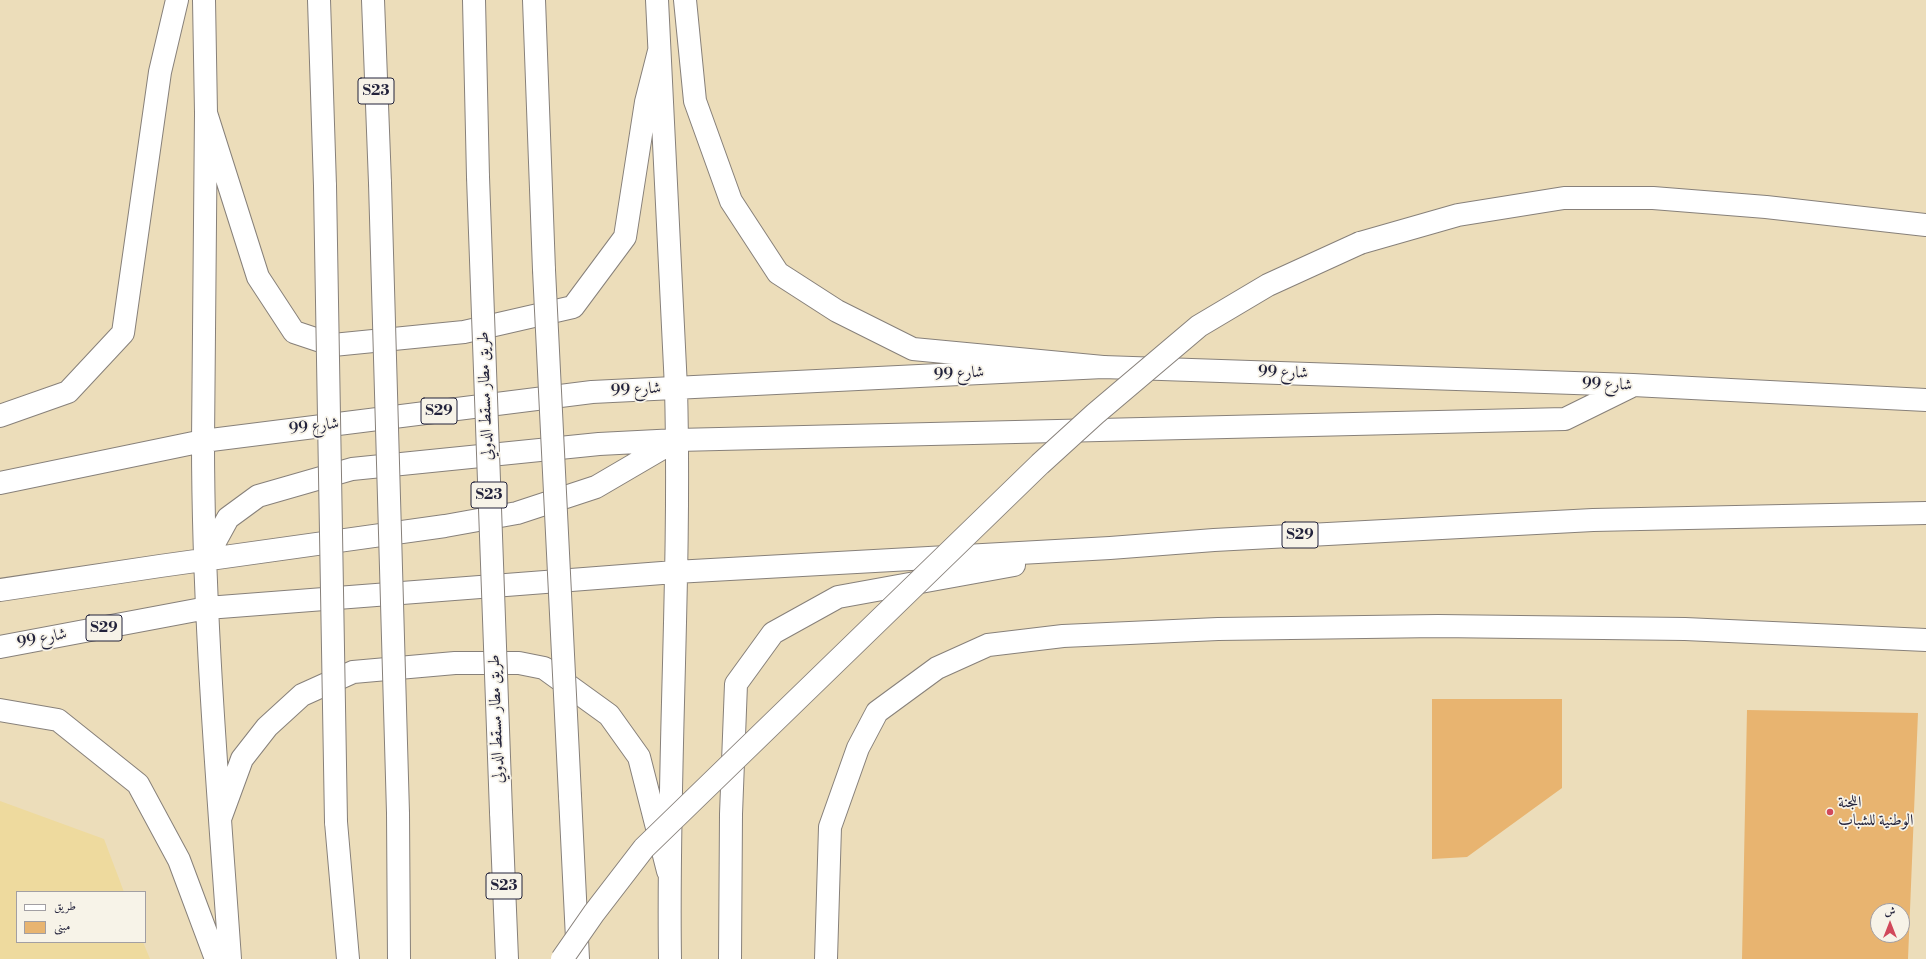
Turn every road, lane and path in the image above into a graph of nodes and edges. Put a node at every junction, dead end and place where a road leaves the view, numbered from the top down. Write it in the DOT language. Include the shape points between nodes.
graph roads {
  1 [pos="177,0"];
  2 [pos="204,0"];
  3 [pos="319,0"];
  4 [pos="373,0"];
  5 [pos="474,0"];
  6 [pos="534,0"];
  7 [pos="657,0"];
  8 [pos="685,0"];
  9 [pos="659,51"];
  10 [pos="206,114"];
  11 [pos="1926,224"];
  12 [pos="1102,367"];
  13 [pos="1633,385"];
  14 [pos="676,388"];
  15 [pos="1926,400"];
  16 [pos="0,416"];
  17 [pos="677,440"];
  18 [pos="203,441"];
  19 [pos="0,483"];
  20 [pos="1926,513"];
  21 [pos="1110,548"];
  22 [pos="205,560"];
  23 [pos="675,572"];
  24 [pos="0,590"];
  25 [pos="207,608"];
  26 [pos="1926,640"];
  27 [pos="0,647"];
  28 [pos="0,710"];
  29 [pos="220,819"];
  30 [pos="668,871"];
  31 [pos="216,959"];
  32 [pos="230,959"];
  33 [pos="348,959"];
  34 [pos="399,959"];
  35 [pos="507,959"];
  36 [pos="562,959"];
  37 [pos="578,959"];
  38 [pos="670,959"];
  39 [pos="730,959"];
  40 [pos="826,959"];
  1 -- 16 [label="main road" via="160,72 123,333 68,392"];
  2 -- 10 [label="main road"];
  3 -- 33 [label="main road, bridge" via="325,186 336,822"];
  4 -- 34 [label="main road, S23, bridge" via="398,813"];
  5 -- 35 [label="main road, طريق مطار مسقط الدولي / S23, bridge" via="478,177"];
  6 -- 37 [label="main road, bridge" via="544,270"];
  7 -- 9 [label="main road"];
  8 -- 12 [label="main road" via="695,101 731,201 778,273 837,311 913,349"];
  9 -- 10 [label="main road" via="646,102 625,237 573,307 464,332 333,345 294,332 258,277"];
  9 -- 14 [label="main road"];
  10 -- 18 [label="main road"];
  11 -- 36 [label="main road, bridge" via="1653,198 1564,198 1458,215 1360,243 1268,285 1199,326 1040,464 644,848"];
  12 -- 13 [label="main road, 99 شارع / S29"];
  12 -- 14 [label="main road, 99 شارع / S29"];
  13 -- 15 [label="main road, 99 شارع / S29"];
  13 -- 17 [label="main road" via="1565,419"];
  14 -- 17 [label="main road"];
  14 -- 18 [label="main road, 99 شارع / S29" via="592,392"];
  17 -- 22 [label="main road" via="596,486 517,513 445,526"];
  17 -- 22 [label="main road" via="599,444 352,469 258,496 228,518"];
  17 -- 23 [label="main road"];
  18 -- 19 [label="main road, 99 شارع / S29"];
  18 -- 22 [label="main road"];
  20 -- 21 [label="main road, 99 شارع / S29" via="1593,520"];
  21 -- 23 [label="main road, 99 شارع / S29"];
  21 -- 39 [label="main road" via="838,597 773,633 736,684 731,814"];
  22 -- 24 [label="main road"];
  22 -- 25 [label="main road"];
  23 -- 25 [label="main road, 99 شارع / S29"];
  23 -- 30 [label="main road"];
  25 -- 27 [label="main road, 99 شارع / S29"];
  25 -- 29 [label="main road"];
  26 -- 40 [label="main road" via="1685,629 1438,626 1210,630 1063,636 988,645 937,668 877,712 858,748 830,827"];
  28 -- 31 [label="main road" via="58,720 138,784 179,860"];
  29 -- 30 [label="main road" via="242,758 267,727 302,695 352,672 455,663 519,663 544,668 609,715 640,757"];
  29 -- 32 [label="main road"];
  30 -- 38 [label="main road"];
}
